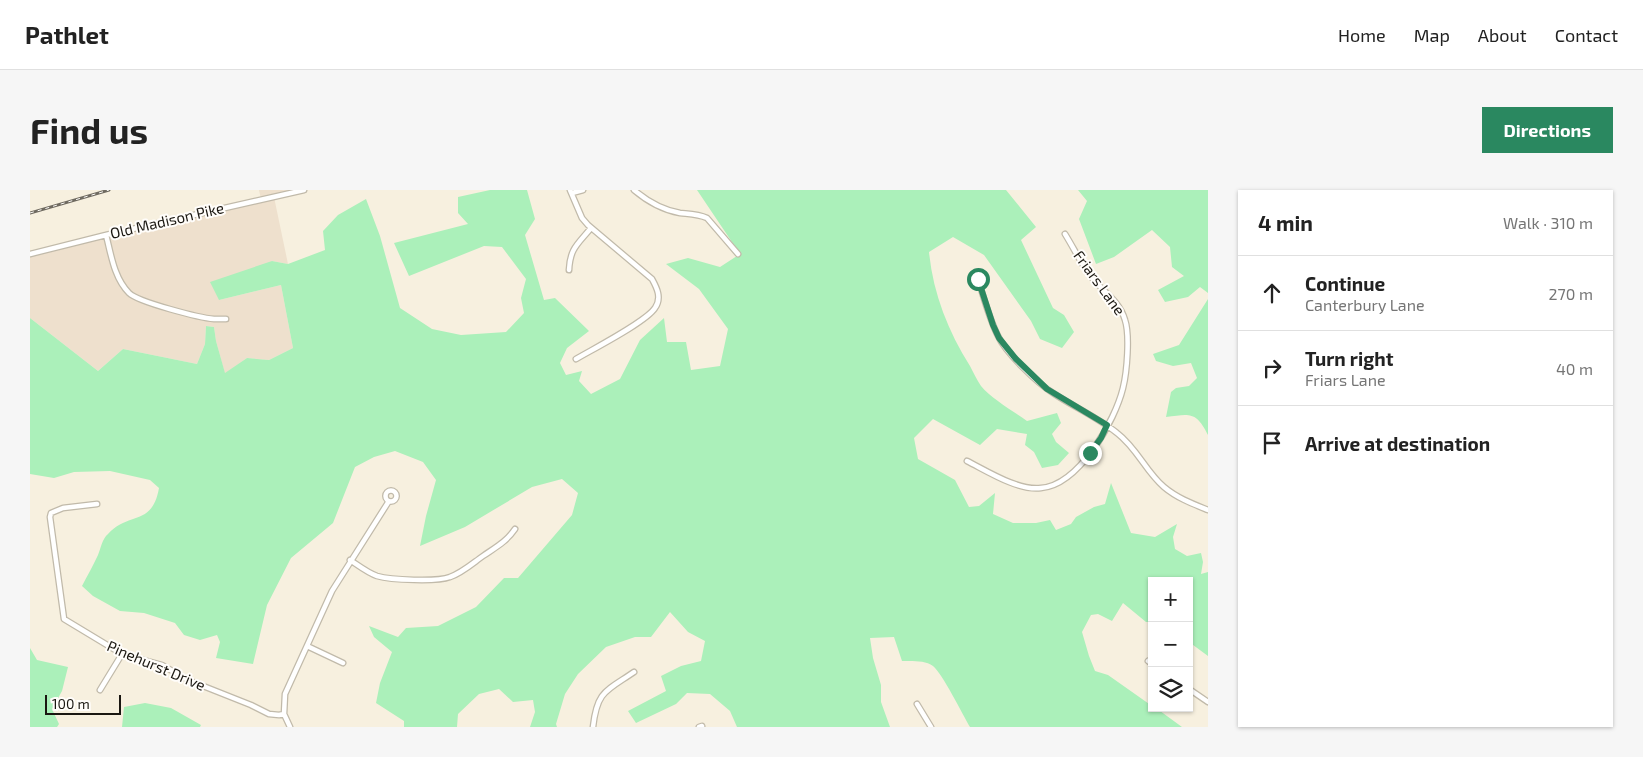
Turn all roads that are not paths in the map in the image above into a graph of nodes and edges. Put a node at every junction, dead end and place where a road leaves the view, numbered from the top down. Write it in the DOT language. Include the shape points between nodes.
graph roads {
  1 [pos="304,190"];
  2 [pos="583,190"];
  3 [pos="634,190"];
  4 [pos="571,191"];
  5 [pos="592,228"];
  6 [pos="1065,234"];
  7 [pos="106,235"];
  8 [pos="30,254"];
  9 [pos="738,254"];
  10 [pos="569,270"];
  11 [pos="978,279"];
  12 [pos="226,318"];
  13 [pos="576,359"];
  14 [pos="1107,425"];
  15 [pos="967,461"];
  16 [pos="388,500"];
  17 [pos="96,504"];
  18 [pos="1208,510"];
  19 [pos="515,529"];
  20 [pos="350,560"];
  21 [pos="307,646"];
  22 [pos="122,654"];
  23 [pos="343,664"];
  24 [pos="634,672"];
  25 [pos="100,690"];
  26 [pos="1193,692"];
  27 [pos="1208,702"];
  28 [pos="917,704"];
  29 [pos="284,714"];
  30 [pos="290,727"];
  31 [pos="593,727"];
  32 [pos="931,727"];
  1 -- 7 [label="street, Old Madison Pike"];
  2 -- 4 [label="street"];
  3 -- 9 [label="street" via="661,207 707,218"];
  4 -- 5 [label="street" via="582,218"];
  5 -- 10 [label="street" via="572,251"];
  5 -- 13 [label="street" via="652,278 659,294 655,308 644,318"];
  6 -- 14 [label="street, Friars Lane" via="1088,273 1118,304 1126,321 1124,386"];
  7 -- 8 [label="street, Old Madison Pike"];
  7 -- 12 [label="street" via="118,278 130,294 171,309 214,319"];
  11 -- 14 [label="street" via="999,338 1016,359 1047,389"];
  14 -- 15 [label="street, Friars Lane" via="1090,453 1065,480 1052,486 1038,489 1018,485"];
  14 -- 18 [label="street" via="1133,448 1165,488"];
  16 -- 20 [label="street"];
  17 -- 22 [label="street, Pinehurst Drive" via="62,508 51,513 64,619"];
  19 -- 20 [label="street" via="508,539 461,571 443,579 377,576"];
  20 -- 21 [label="street"];
  21 -- 23 [label="street"];
  21 -- 29 [label="street" via="285,694"];
  22 -- 25 [label="street"];
  22 -- 29 [label="street, Pinehurst Drive" via="162,665 188,680 269,714"];
  24 -- 31 [label="street" via="599,700"];
  26 -- 27 [label="street"];
  28 -- 32 [label="street"];
  29 -- 30 [label="street"];
}
